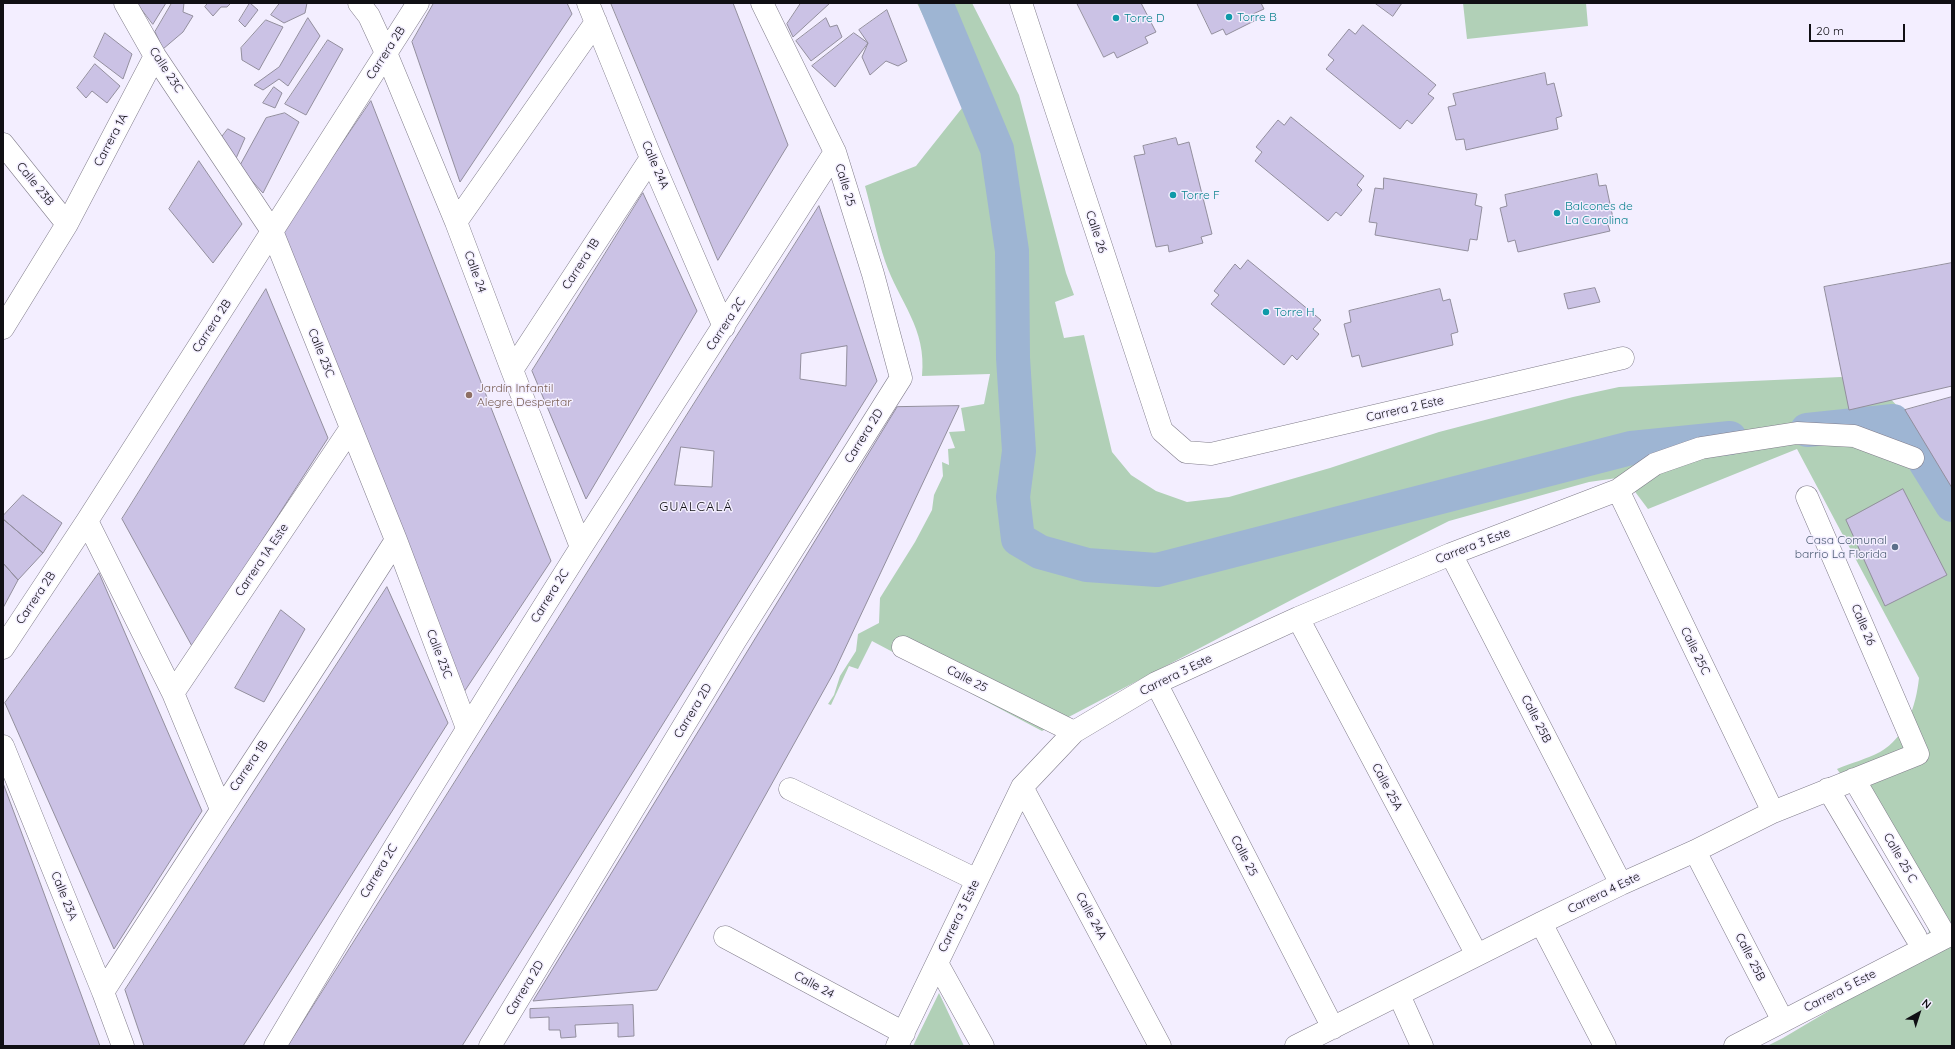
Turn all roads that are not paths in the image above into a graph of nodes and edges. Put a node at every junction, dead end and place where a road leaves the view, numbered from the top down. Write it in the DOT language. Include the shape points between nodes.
graph roads {
  1 [pos="125,3"];
  2 [pos="359,3"];
  3 [pos="418,3"];
  4 [pos="762,3"];
  5 [pos="1021,3"];
  6 [pos="592,13"];
  7 [pos="386,53"];
  8 [pos="155,56"];
  9 [pos="3,144"];
  10 [pos="835,152"];
  11 [pos="651,158"];
  12 [pos="456,222"];
  13 [pos="67,224"];
  14 [pos="272,231"];
  15 [pos="724,327"];
  16 [pos="3,328"];
  17 [pos="1624,358"];
  18 [pos="512,370"];
  19 [pos="900,378"];
  20 [pos="351,428"];
  21 [pos="1186,452"];
  22 [pos="1913,458"];
  23 [pos="1618,490"];
  24 [pos="1807,497"];
  25 [pos="87,521"];
  26 [pos="396,540"];
  27 [pos="581,547"];
  28 [pos="1451,554"];
  29 [pos="1298,618"];
  30 [pos="904,647"];
  31 [pos="3,648"];
  32 [pos="1156,683"];
  33 [pos="173,692"];
  34 [pos="467,728"];
  35 [pos="1074,732"];
  36 [pos="3,746"];
  37 [pos="1918,754"];
  38 [pos="1854,779"];
  39 [pos="1022,787"];
  40 [pos="790,789"];
  41 [pos="1828,789"];
  42 [pos="221,809"];
  43 [pos="1773,812"];
  44 [pos="1695,851"];
  45 [pos="977,880"];
  46 [pos="1621,884"];
  47 [pos="1541,923"];
  48 [pos="725,937"];
  49 [pos="1916,937"];
  50 [pos="1946,937"];
  51 [pos="1477,955"];
  52 [pos="937,963"];
  53 [pos="103,992"];
  54 [pos="1399,995"];
  55 [pos="1783,1021"];
  56 [pos="1333,1028"];
  57 [pos="901,1039"];
  58 [pos="123,1046"];
  59 [pos="275,1046"];
  60 [pos="490,1046"];
  61 [pos="983,1046"];
  62 [pos="1160,1046"];
  63 [pos="1296,1046"];
  64 [pos="1422,1046"];
  65 [pos="1605,1046"];
  66 [pos="1735,1046"];
  1 -- 8 [label="street, Calle 23C"];
  2 -- 7 [label="street, Calle 24" via="369,16"];
  3 -- 7 [label="street, Carrera 2B"];
  4 -- 10 [label="street, Calle 25"];
  5 -- 21 [label="street, Calle 26" via="1162,431"];
  6 -- 11 [label="street, Calle 24A"];
  6 -- 12 [label="street"];
  7 -- 12 [label="street, Calle 24"];
  7 -- 14 [label="street, Carrera 2B"];
  8 -- 13 [label="street, Carrera 1A"];
  8 -- 14 [label="street, Calle 23C"];
  9 -- 13 [label="street, Calle 23B"];
  10 -- 15 [label="street, Carrera 2C"];
  10 -- 19 [label="street, Calle 25" via="873,274"];
  11 -- 15 [label="street, Calle 24A"];
  11 -- 18 [label="street, Carrera 1B"];
  12 -- 18 [label="street, Calle 24"];
  13 -- 16 [label="street, Carrera 1A"];
  14 -- 20 [label="street, Calle 23C"];
  14 -- 25 [label="street, Carrera 2B"];
  15 -- 27 [label="street, Carrera 2C"];
  17 -- 21 [label="street, Carrera 2 Este" via="1211,454"];
  18 -- 27 [label="street, Calle 24"];
  19 -- 60 [label="street, Carrera 2D" via="735,641"];
  20 -- 26 [label="street, Calle 23C"];
  20 -- 33 [label="street, Carrera 1A Este"];
  22 -- 23 [label="street, Carrera 3 Este" via="1854,436 1797,433 1701,448 1655,464"];
  23 -- 28 [label="street, Carrera 3 Este"];
  23 -- 43 [label="street, Calle 25C"];
  24 -- 37 [label="street, Calle 26"];
  25 -- 31 [label="street, Carrera 2B"];
  25 -- 33 [label="street"];
  26 -- 34 [label="street, Calle 23C"];
  26 -- 42 [label="street, Carrera 1B" via="328,649"];
  27 -- 34 [label="street, Carrera 2C"];
  28 -- 29 [label="street, Carrera 3 Este"];
  28 -- 46 [label="street, Calle 25B"];
  29 -- 32 [label="street, Carrera 3 Este"];
  29 -- 51 [label="street, Calle 25A"];
  30 -- 35 [label="street, Calle 25"];
  32 -- 35 [label="street, Carrera 3 Este"];
  32 -- 56 [label="street, Calle 25"];
  33 -- 42 [label="street"];
  34 -- 59 [label="street, Carrera 2C"];
  35 -- 39 [label="street, Carrera 3 Este"];
  36 -- 53 [label="street, Calle 23A"];
  37 -- 38 [label="street, Carrera 4 Este"];
  38 -- 41 [label="street, Carrera 4 Este"];
  38 -- 50 [label="street, Calle 25 C"];
  39 -- 45 [label="street, Carrera 3 Este"];
  39 -- 62 [label="street, Calle 24A"];
  40 -- 45 [label="street"];
  41 -- 43 [label="street, Carrera 4 Este"];
  41 -- 49 [label="street"];
  42 -- 53 [label="street, Carrera 1B"];
  43 -- 44 [label="street, Carrera 4 Este"];
  44 -- 46 [label="street, Carrera 4 Este"];
  44 -- 55 [label="street, Calle 25B"];
  45 -- 52 [label="street, Carrera 3 Este"];
  46 -- 47 [label="street, Carrera 4 Este"];
  47 -- 51 [label="street, Carrera 4 Este"];
  47 -- 65 [label="street"];
  48 -- 57 [label="street, Calle 24"];
  50 -- 55 [label="street, Carrera 5 Este"];
  51 -- 54 [label="street, Carrera 4 Este"];
  52 -- 57 [label="street, Carrera 3 Este"];
  52 -- 61 [label="street"];
  53 -- 58 [label="street, Calle 23A"];
  54 -- 56 [label="street, Carrera 4 Este"];
  54 -- 64 [label="street"];
  55 -- 66 [label="street, Carrera 5 Este"];
  56 -- 63 [label="street, Carrera 4 Este"];
}
